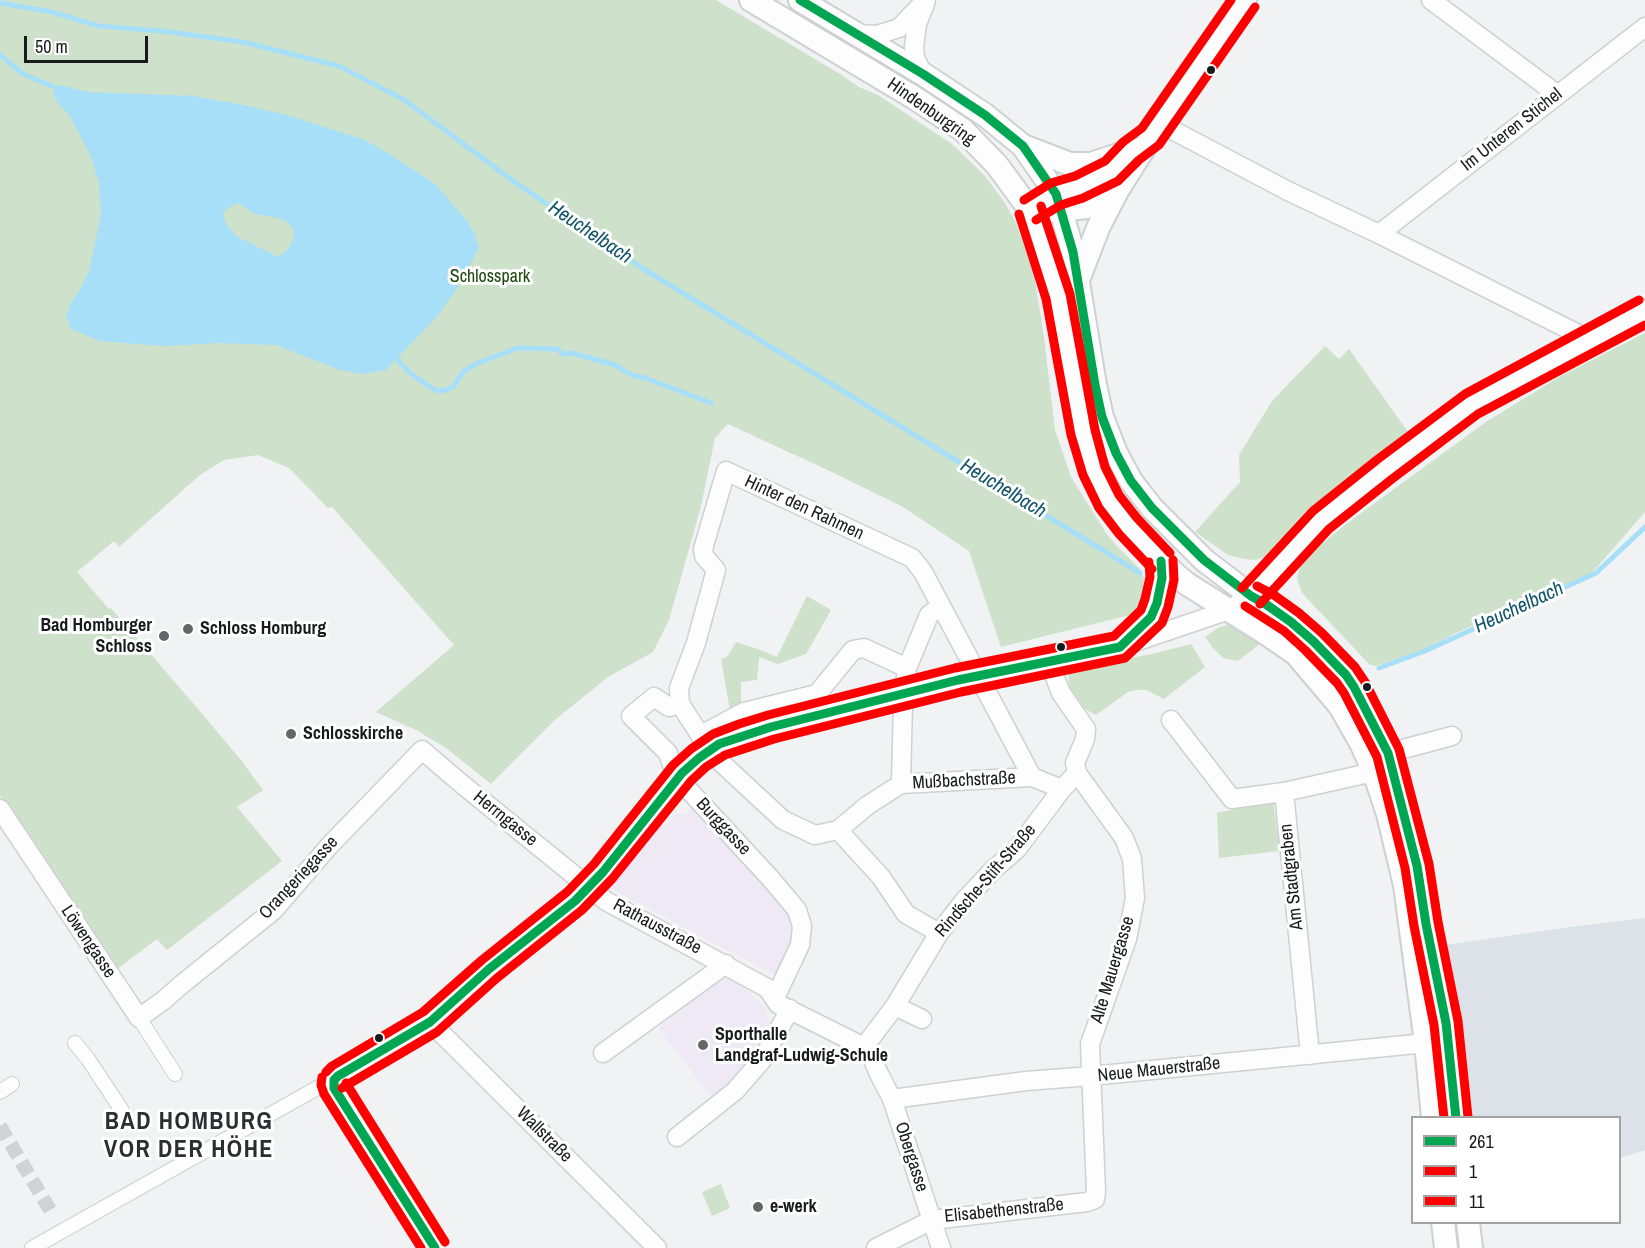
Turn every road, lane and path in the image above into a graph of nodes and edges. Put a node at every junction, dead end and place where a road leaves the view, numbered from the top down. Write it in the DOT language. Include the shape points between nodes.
graph roads {
  1 [pos="751,0"];
  2 [pos="800,0"];
  3 [pos="927,0"];
  4 [pos="1245,0"];
  5 [pos="1431,0"];
  6 [pos="1645,27"];
  7 [pos="856,34"];
  8 [pos="923,74"];
  9 [pos="1558,95"];
  10 [pos="1156,130"];
  11 [pos="1023,146"];
  12 [pos="1131,151"];
  13 [pos="1117,192"];
  14 [pos="1059,202"];
  15 [pos="1030,210"];
  16 [pos="1379,234"];
  17 [pos="1078,280"];
  18 [pos="1645,311"];
  19 [pos="1590,340"];
  20 [pos="1161,561"];
  21 [pos="1251,596"];
  22 [pos="941,606"];
  23 [pos="1230,610"];
  24 [pos="1120,647"];
  25 [pos="1051,662"];
  26 [pos="907,668"];
  27 [pos="680,704"];
  28 [pos="1171,720"];
  29 [pos="701,735"];
  30 [pos="1452,736"];
  31 [pos="422,750"];
  32 [pos="1388,753"];
  33 [pos="713,755"];
  34 [pos="1374,772"];
  35 [pos="1077,773"];
  36 [pos="1032,777"];
  37 [pos="680,781"];
  38 [pos="901,784"];
  39 [pos="1062,789"];
  40 [pos="1284,792"];
  41 [pos="0,809"];
  42 [pos="838,830"];
  43 [pos="589,888"];
  44 [pos="939,933"];
  45 [pos="726,964"];
  46 [pos="775,998"];
  47 [pos="895,1006"];
  48 [pos="790,1009"];
  49 [pos="139,1018"];
  50 [pos="922,1019"];
  51 [pos="430,1022"];
  52 [pos="75,1043"];
  53 [pos="1426,1043"];
  54 [pos="864,1047"];
  55 [pos="603,1053"];
  56 [pos="1310,1054"];
  57 [pos="175,1074"];
  58 [pos="1091,1076"];
  59 [pos="334,1080"];
  60 [pos="12,1084"];
  61 [pos="0,1092"];
  62 [pos="892,1099"];
  63 [pos="120,1109"];
  64 [pos="1433,1116"];
  65 [pos="1456,1116"];
  66 [pos="677,1137"];
  67 [pos="1096,1191"];
  68 [pos="932,1220"];
  69 [pos="1443,1224"];
  70 [pos="1468,1224"];
  71 [pos="32,1248"];
  72 [pos="435,1248"];
  73 [pos="657,1248"];
  74 [pos="876,1248"];
  75 [pos="941,1248"];
  76 [pos="1446,1248"];
  77 [pos="1471,1248"];
  1 -- 15 [label="street, Hindenburgring" via="963,130 997,165"];
  2 -- 7 [label="street, Hindenburgring"];
  3 -- 7 [label="street" via="899,28 877,35"];
  3 -- 8 [label="street" via="917,24 914,47"];
  4 -- 10 [label="street"];
  5 -- 9 [label="street"];
  6 -- 9 [label="street, Im Unteren Stichel"];
  7 -- 8 [label="street, Hindenburgring"];
  8 -- 11 [label="street, Hindenburgring"];
  9 -- 16 [label="street, Im Unteren Stichel"];
  10 -- 12 [label="street"];
  10 -- 13 [label="street"];
  10 -- 16 [label="street"];
  11 -- 12 [label="street" via="1070,164 1091,164"];
  11 -- 14 [label="street, Hindenburgring"];
  12 -- 14 [label="street" via="1112,171"];
  13 -- 14 [label="street" via="1087,207"];
  13 -- 17 [label="street"];
  14 -- 15 [label="street"];
  14 -- 17 [label="street, Hindenburgring"];
  15 -- 20 [label="street, Hindenburgring" via="1058,296 1094,471 1109,501"];
  16 -- 19 [label="street"];
  17 -- 21 [label="street, Hindenburgring" via="1102,417 1131,481 1204,560"];
  18 -- 19 [label="street"];
  19 -- 21 [label="street" via="1472,404 1385,468 1321,520"];
  20 -- 23 [label="street, Hindenburgring" via="1187,584"];
  20 -- 24 [label="street" via="1162,578 1151,616"];
  21 -- 23 [label="street"];
  21 -- 32 [label="street, Hindenburgring" via="1291,622 1346,675"];
  22 -- 26 [label="street" via="929,615"];
  22 -- 27 [label="street, Hinter den Rahmen" via="912,558 726,471 703,549 716,570 679,688"];
  22 -- 36 [label="street, Hinter den Rahmen"];
  23 -- 24 [label="street"];
  23 -- 34 [label="street, Hindenburgring" via="1296,654 1341,706"];
  24 -- 25 [label="street"];
  25 -- 35 [label="street" via="1061,693 1086,729 1075,763"];
  25 -- 43 [label="street, bridge" via="958,681 719,744 682,773"];
  26 -- 29 [label="street" via="864,648 853,650 816,694 744,712"];
  26 -- 38 [label="street"];
  27 -- 29 [label="street"];
  27 -- 37 [label="street, Burggasse" via="669,707 654,697 632,716 668,753"];
  28 -- 40 [label="street" via="1232,799"];
  29 -- 33 [label="street"];
  30 -- 32 [label="street"];
  31 -- 43 [label="street, Herrngasse"];
  31 -- 49 [label="street, Orangeriegasse" via="330,845 274,910"];
  32 -- 65 [label="street, Hindenburgring" via="1417,866 1446,1023"];
  33 -- 37 [label="street"];
  33 -- 42 [label="street" via="783,820 815,835"];
  34 -- 40 [label="street"];
  34 -- 53 [label="street, Hindenburgring" via="1405,885"];
  35 -- 39 [label="street, Rind´sche-Stift-Straße"];
  35 -- 58 [label="street, Alte Mauergasse" via="1124,838 1132,859 1135,898 1127,939 1090,1044"];
  36 -- 38 [label="street, Mußbachstraße"];
  36 -- 39 [label="street, Mußbachstraße"];
  37 -- 46 [label="street, Burggasse" via="796,910 802,926 800,945"];
  38 -- 42 [label="street, Mußbachstraße"];
  39 -- 44 [label="street, Rind´sche-Stift-Straße" via="1017,849 964,900"];
  40 -- 56 [label="street, Am Stadtgraben"];
  41 -- 49 [label="street, Löwengasse"];
  42 -- 44 [label="street" via="881,877 906,914"];
  43 -- 45 [label="street, Rathausstraße" via="606,901"];
  43 -- 51 [label="street"];
  44 -- 47 [label="street, Rind´sche-Stift-Straße"];
  45 -- 46 [label="street, Rathausstraße" via="767,987"];
  45 -- 55 [label="street, Rathausstraße"];
  46 -- 48 [label="street, Rathausstraße" via="778,1004"];
  47 -- 50 [label="street"];
  47 -- 54 [label="street, Rind´sche-Stift-Straße"];
  48 -- 54 [label="street, Rathausstraße"];
  48 -- 66 [label="street" via="762,1060 735,1091"];
  49 -- 57 [label="street, Löwengasse"];
  51 -- 59 [label="street"];
  51 -- 73 [label="street, Wallstraße"];
  52 -- 63 [label="street"];
  53 -- 56 [label="street, Neue Mauerstraße"];
  53 -- 64 [label="street, Hindenburgring"];
  54 -- 62 [label="street"];
  56 -- 58 [label="street, Neue Mauerstraße"];
  58 -- 62 [label="street, Neue Mauerstraße"];
  58 -- 67 [label="street, Alte Mauergasse"];
  59 -- 71 [label="street"];
  59 -- 72 [label="street" via="339,1095"];
  60 -- 61 [label="street"];
  62 -- 68 [label="street, Obergasse"];
  67 -- 68 [label="street, Elisabethenstraße" via="1095,1199 1087,1202"];
  68 -- 74 [label="street, Elisabethenstraße"];
  68 -- 75 [label="street, Obergasse"];
  69 -- 76 [label="street"];
  70 -- 77 [label="street"];
}
